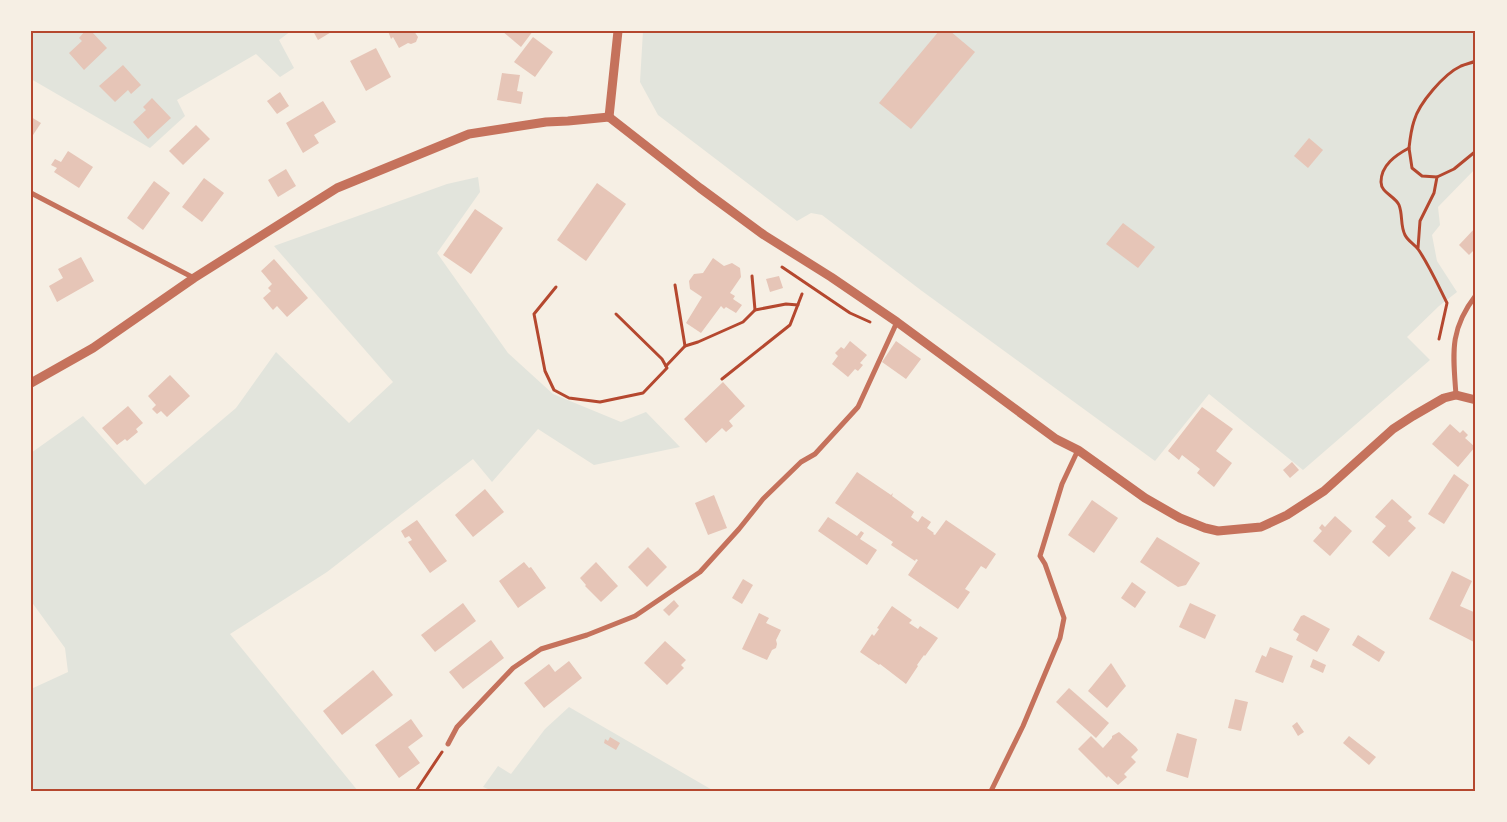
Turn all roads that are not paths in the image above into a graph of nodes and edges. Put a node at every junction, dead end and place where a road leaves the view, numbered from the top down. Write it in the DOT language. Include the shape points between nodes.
graph roads {
  1 [pos="618,31"];
  2 [pos="609,117"];
  3 [pos="31,192"];
  4 [pos="194,278"];
  5 [pos="1476,295"];
  6 [pos="896,322"];
  7 [pos="31,382"];
  8 [pos="1456,395"];
  9 [pos="1476,400"];
  10 [pos="1078,450"];
  11 [pos="448,744"];
  12 [pos="990,791"];
  1 -- 2 [label="street"];
  2 -- 4 [label="street" via="546,122 469,134 336,188"];
  2 -- 6 [label="street" via="764,234"];
  3 -- 4 [label="street"];
  4 -- 7 [label="street" via="93,348"];
  5 -- 8 [label="street" via="1459,322 1453,347"];
  6 -- 10 [label="street" via="1056,439"];
  6 -- 11 [label="street" via="858,408 815,454 801,462 763,499 700,572 635,616 541,649 513,668 458,727"];
  8 -- 9 [label="street"];
  8 -- 10 [label="street" via="1444,398 1393,429 1324,491 1287,515 1260,527 1218,531 1180,518"];
  10 -- 12 [label="street" via="1062,484 1040,556 1064,618 1060,638 1023,726"];
}
